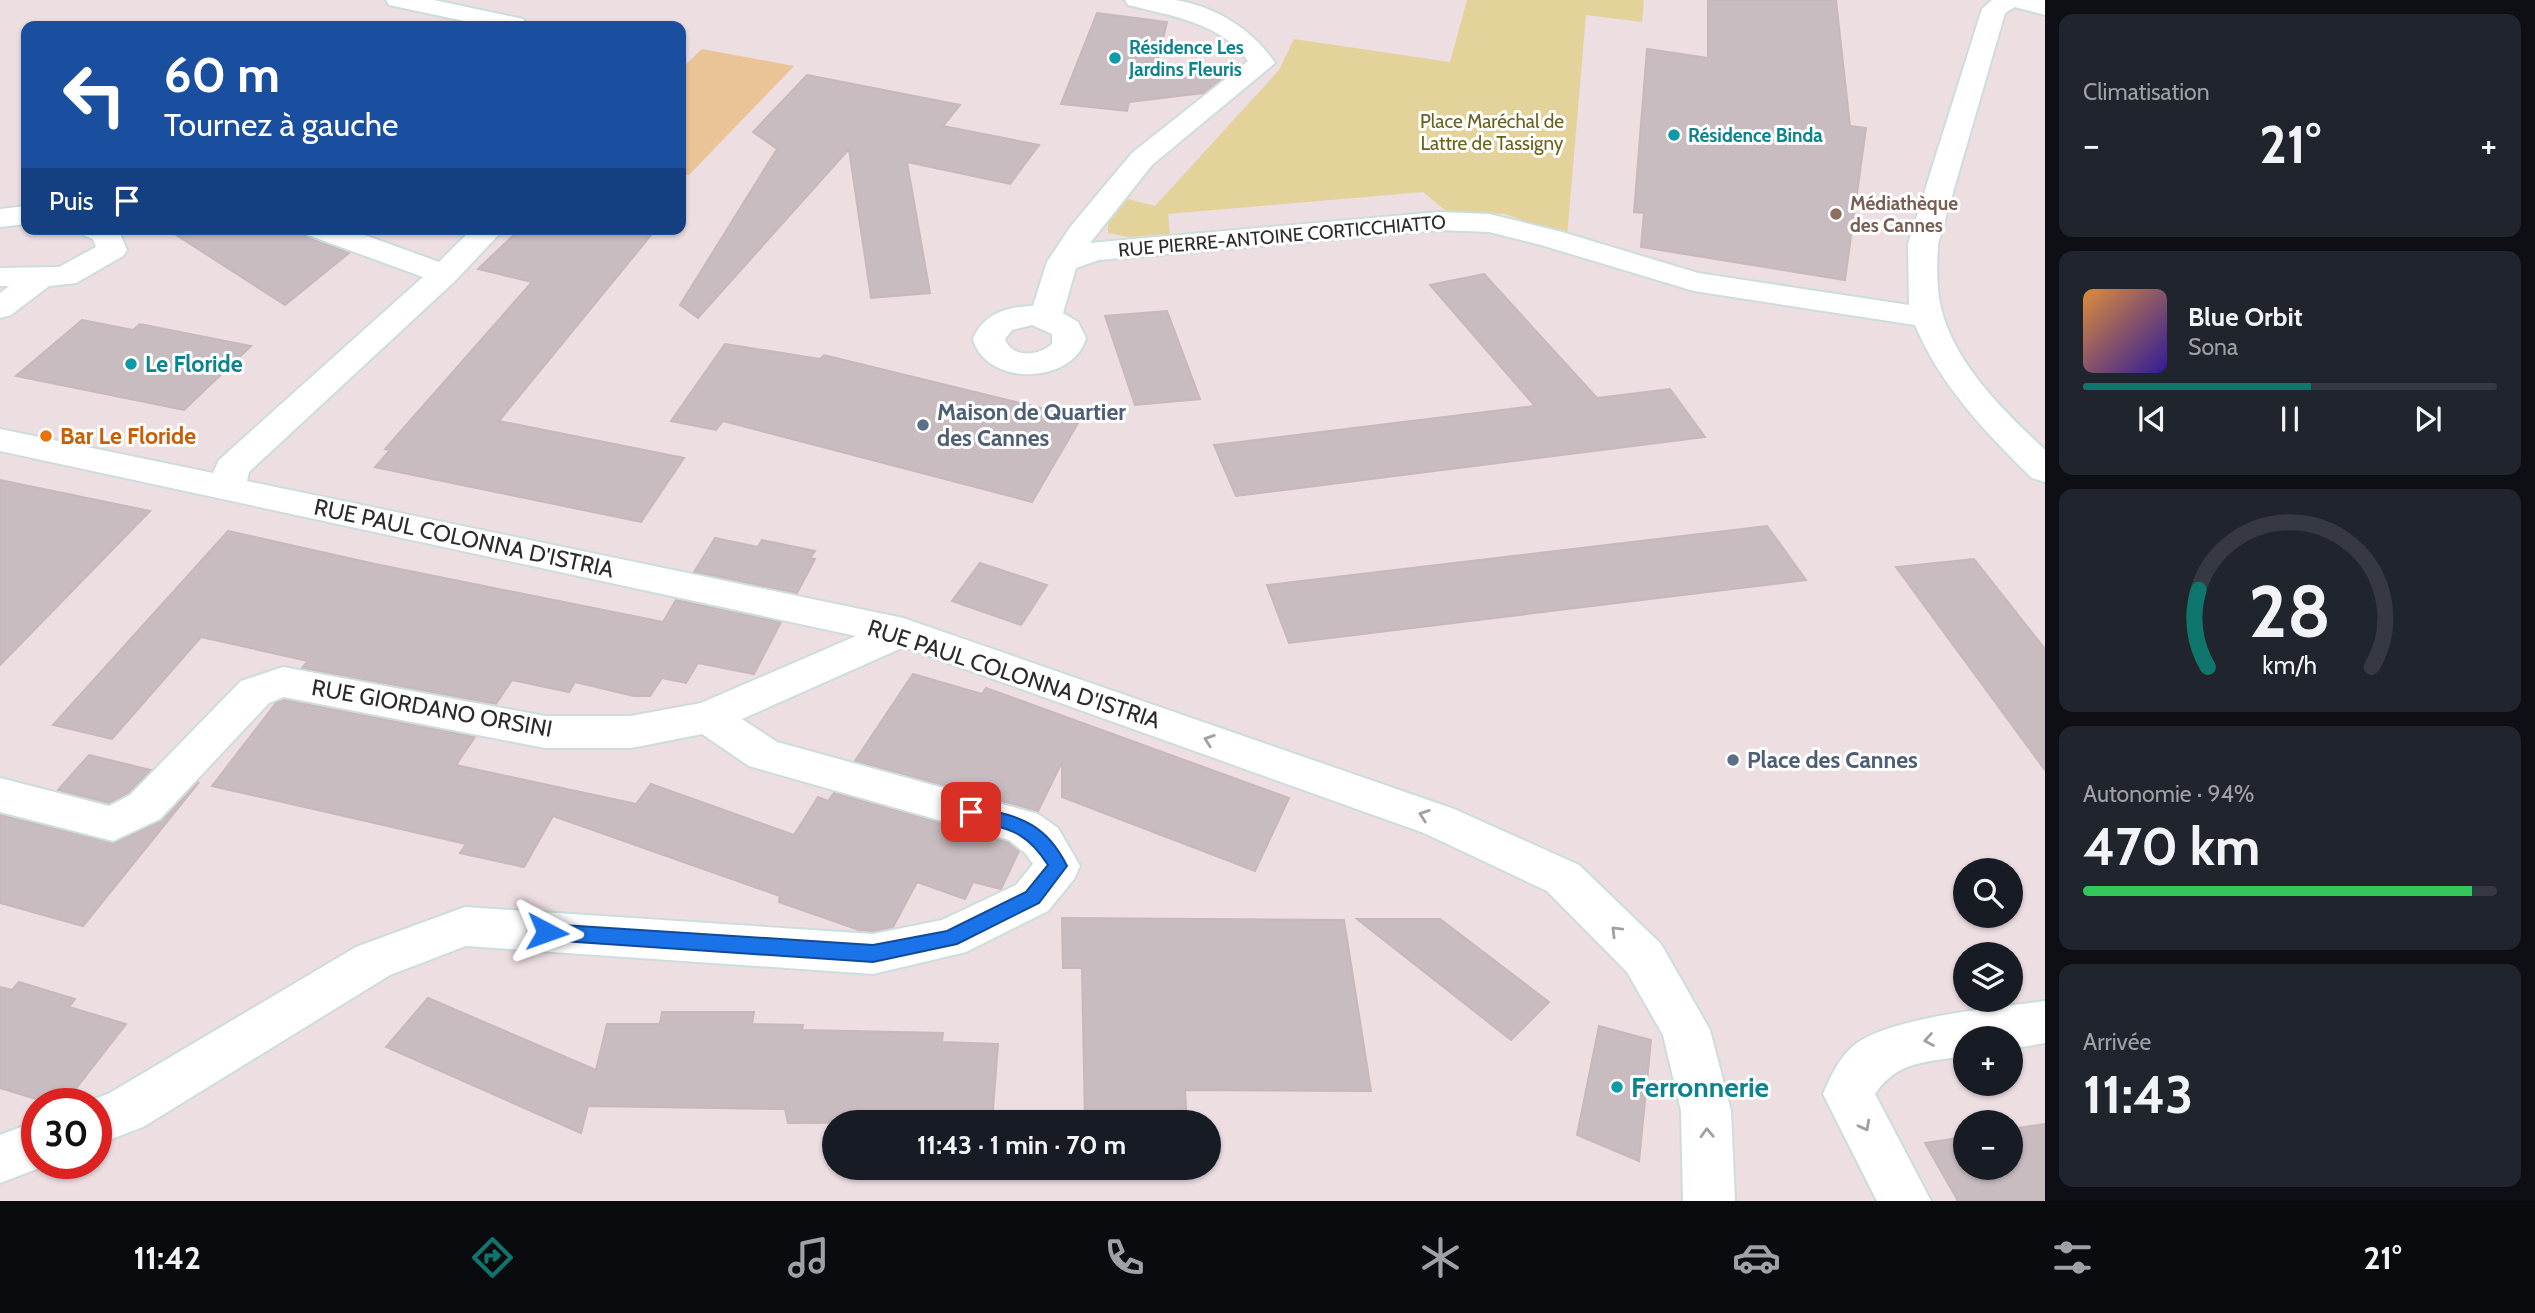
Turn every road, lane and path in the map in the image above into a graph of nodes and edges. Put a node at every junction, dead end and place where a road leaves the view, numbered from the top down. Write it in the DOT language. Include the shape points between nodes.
graph roads {
  1 [pos="398,0"];
  2 [pos="1137,0"];
  3 [pos="2010,0"];
  4 [pos="2018,0"];
  5 [pos="2045,8"];
  6 [pos="500,21"];
  7 [pos="21,216"];
  8 [pos="0,218"];
  9 [pos="107,235"];
  10 [pos="336,235"];
  11 [pos="483,235"];
  12 [pos="1062,262"];
  13 [pos="444,274"];
  14 [pos="41,276"];
  15 [pos="0,277"];
  16 [pos="0,308"];
  17 [pos="1046,317"];
  18 [pos="1928,317"];
  19 [pos="0,440"];
  20 [pos="2035,461"];
  21 [pos="227,488"];
  22 [pos="903,632"];
  23 [pos="708,718"];
  24 [pos="0,795"];
  25 [pos="2045,1022"];
  26 [pos="112,1116"];
  27 [pos="21,1151"];
  28 [pos="0,1159"];
  29 [pos="1709,1201"];
  30 [pos="1905,1201"];
  1 -- 6 [label="street"];
  2 -- 12 [label="street" via="1182,10 1227,31 1256,50 1262,63 1142,159"];
  3 -- 18 [label="street" via="1994,9 1923,244 1921,278"];
  4 -- 5 [label="street"];
  7 -- 8 [label="street"];
  9 -- 14 [label="street" via="113,250 65,276"];
  10 -- 13 [label="street"];
  11 -- 13 [label="street"];
  12 -- 17 [label="street"];
  12 -- 18 [label="street, RUE PIERRE-ANTOINE CORTICCHIATTO" via="1094,251 1439,221 1489,223 1694,282"];
  13 -- 21 [label="street" via="232,468"];
  14 -- 15 [label="street"];
  14 -- 16 [label="street"];
  18 -- 20 [label="street" via="1950,363"];
  19 -- 21 [label="street, RUE PAUL COLONNA D'ISTRIA"];
  21 -- 22 [label="street, RUE PAUL COLONNA D'ISTRIA"];
  22 -- 23 [label="street, RUE GIORDANO ORSINI"];
  29 -- 22 [label="street, RUE PAUL COLONNA D'ISTRIA, one-way" via="1706,1111 1686,1030 1644,958 1563,878 1439,821"];
  23 -- 24 [label="street, RUE GIORDANO ORSINI" via="631,732 545,732 283,682 255,692 145,807 113,824"];
  23 -- 26 [label="street" via="764,755 1023,826 1042,841 1058,866 1032,898 950,938 873,954 465,926 373,961"];
  25 -- 30 [label="street, one-way" via="1901,1045 1880,1052 1864,1066 1848,1094"];
  27 -- 28 [label="street"];
}
